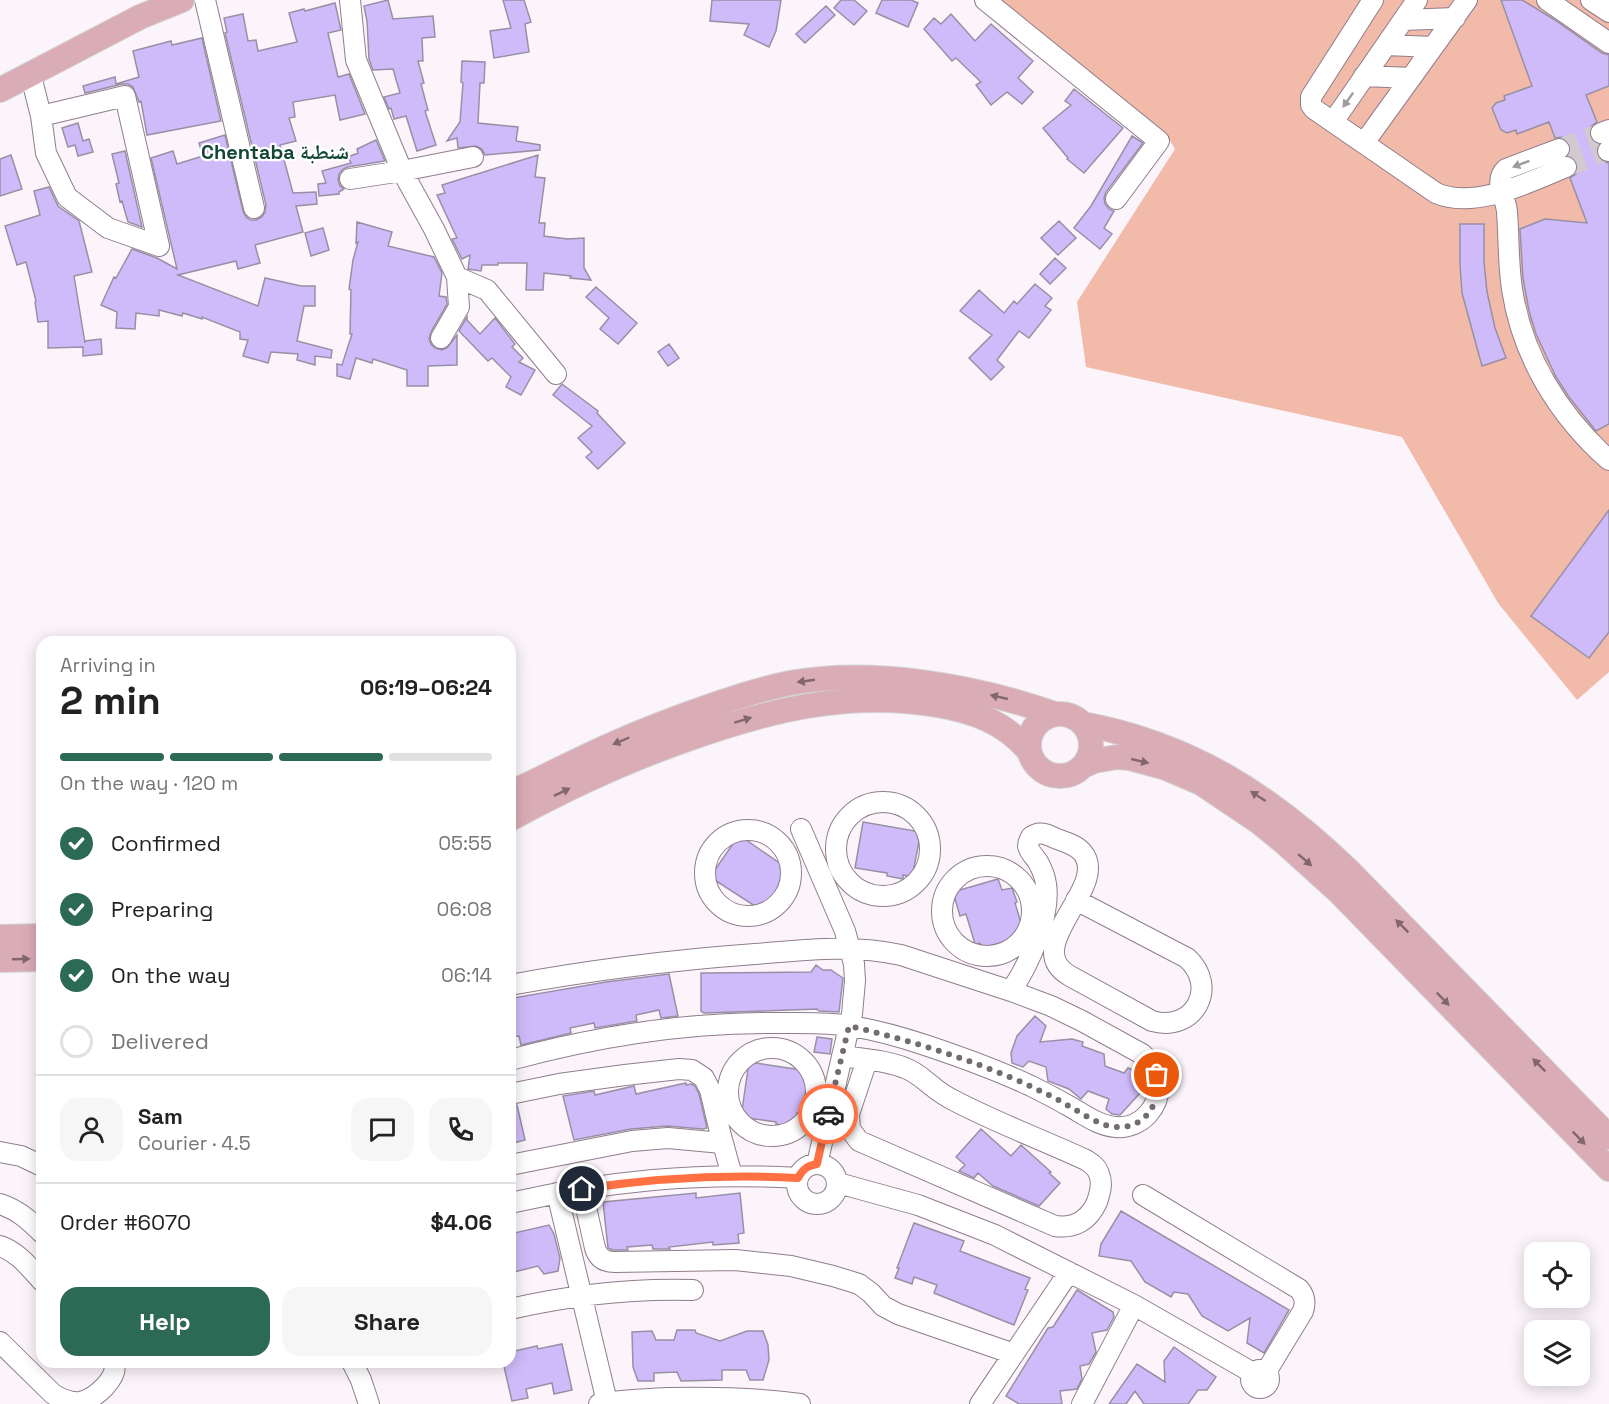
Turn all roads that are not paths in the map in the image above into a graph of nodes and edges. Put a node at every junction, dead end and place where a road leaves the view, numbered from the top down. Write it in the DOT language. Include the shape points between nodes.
graph roads {
  1 [pos="182,0"];
  2 [pos="205,0"];
  3 [pos="350,0"];
  4 [pos="985,0"];
  5 [pos="1373,0"];
  6 [pos="1417,0"];
  7 [pos="1467,0"];
  8 [pos="1547,0"];
  9 [pos="1591,0"];
  10 [pos="1568,6"];
  11 [pos="1609,12"];
  12 [pos="1455,18"];
  13 [pos="1404,20"];
  14 [pos="1609,44"];
  15 [pos="1386,45"];
  16 [pos="1434,47"];
  17 [pos="31,75"];
  18 [pos="1364,76"];
  19 [pos="1411,78"];
  20 [pos="0,90"];
  21 [pos="41,116"];
  22 [pos="1333,122"];
  23 [pos="1364,143"];
  24 [pos="473,157"];
  25 [pos="1562,158"];
  26 [pos="402,171"];
  27 [pos="350,179"];
  28 [pos="1503,192"];
  29 [pos="1116,199"];
  30 [pos="254,208"];
  31 [pos="457,277"];
  32 [pos="441,338"];
  33 [pos="556,374"];
  34 [pos="1609,460"];
  35 [pos="1055,714"];
  36 [pos="1083,724"];
  37 [pos="1028,750"];
  38 [pos="1083,766"];
  39 [pos="516,790"];
  40 [pos="516,816"];
  41 [pos="803,833"];
  42 [pos="837,841"];
  43 [pos="782,845"];
  44 [pos="921,878"];
  45 [pos="947,889"];
  46 [pos="1076,900"];
  47 [pos="36,936"];
  48 [pos="0,937"];
  49 [pos="851,948"];
  50 [pos="36,959"];
  51 [pos="0,960"];
  52 [pos="516,984"];
  53 [pos="1011,991"];
  54 [pos="849,1026"];
  55 [pos="842,1056"];
  56 [pos="516,1059"];
  57 [pos="867,1060"];
  58 [pos="516,1093"];
  59 [pos="822,1106"];
  60 [pos="1609,1137"];
  61 [pos="722,1143"];
  62 [pos="0,1152"];
  63 [pos="36,1163"];
  64 [pos="516,1164"];
  65 [pos="817,1164"];
  66 [pos="1609,1168"];
  67 [pos="732,1176"];
  68 [pos="798,1178"];
  69 [pos="838,1183"];
  70 [pos="582,1189"];
  71 [pos="557,1193"];
  72 [pos="1143,1194"];
  73 [pos="516,1202"];
  74 [pos="0,1204"];
  75 [pos="36,1227"];
  76 [pos="0,1246"];
  77 [pos="1069,1272"];
  78 [pos="36,1274"];
  79 [pos="693,1290"];
  80 [pos="581,1295"];
  81 [pos="1134,1305"];
  82 [pos="516,1308"];
  83 [pos="0,1342"];
  84 [pos="1014,1354"];
  85 [pos="115,1368"];
  86 [pos="355,1368"];
  87 [pos="1256,1384"];
  88 [pos="603,1403"];
  89 [pos="793,1403"];
  90 [pos="369,1404"];
  91 [pos="980,1404"];
  92 [pos="1082,1404"];
  1 -- 17 [label="main road" via="140,17"];
  2 -- 30 [label="street"];
  3 -- 26 [label="street" via="356,60"];
  4 -- 29 [label="street" via="1159,141"];
  5 -- 22 [label="street" via="1311,97 1314,109"];
  6 -- 13 [label="street"];
  7 -- 12 [label="street"];
  8 -- 10 [label="street"];
  9 -- 11 [label="street"];
  10 -- 14 [label="street"];
  12 -- 13 [label="street"];
  12 -- 16 [label="street"];
  13 -- 15 [label="street"];
  15 -- 16 [label="street"];
  15 -- 18 [label="street"];
  16 -- 19 [label="street"];
  17 -- 20 [label="main road"];
  17 -- 21 [label="street"];
  18 -- 19 [label="street"];
  18 -- 22 [label="street, one-way"];
  19 -- 23 [label="street"];
  21 -- 21 [label="street" via="125,96 159,246 108,228 67,197 46,153"];
  22 -- 23 [label="street"];
  23 -- 28 [label="street" via="1445,197 1465,199"];
  24 -- 26 [label="street"];
  25 -- 28 [label="street" via="1506,169 1500,176"];
  26 -- 27 [label="street"];
  26 -- 31 [label="street"];
  28 -- 34 [label="street" via="1512,289 1527,345 1558,404"];
  31 -- 32 [label="street" via="459,307"];
  31 -- 33 [label="street" via="488,290"];
  35 -- 36 [label="main road" via="1065,714"];
  35 -- 37 [label="main road" via="1032,730"];
  35 -- 39 [label="main road, one-way" via="1004,699 926,684 818,679 735,697 658,725"];
  36 -- 38 [label="main road" via="1091,745"];
  60 -- 36 [label="main road, one-way" via="1349,871 1298,825 1241,784 1187,755 1137,736"];
  37 -- 38 [label="main road" via="1035,765 1052,775 1072,774"];
  40 -- 37 [label="main road, one-way" via="618,765 667,746 740,721 811,705 883,700 950,707 998,723"];
  38 -- 66 [label="main road, one-way" via="1094,761 1129,758 1166,768 1201,783 1259,822 1313,866"];
  41 -- 42 [label="street"];
  41 -- 43 [label="street"];
  41 -- 49 [label="street"];
  42 -- 44 [label="street" via="839,867 849,882 864,892 891,896 908,890"];
  42 -- 44 [label="street" via="843,824 855,811 872,803 898,804 914,813 929,835 929,862"];
  43 -- 43 [label="street" via="792,868 790,884 783,899 770,910 755,916 738,915 723,909 712,897 705,882 705,865 722,838 737,831 754,830 770,835"];
  44 -- 45 [label="street"];
  45 -- 45 [label="street" via="973,867 990,865 1014,874 1026,887 1032,903 1031,920 1024,936 1012,948 996,955 979,956 963,950 950,938 942,922 941,905"];
  46 -- 46 [label="street" via="1054,945 1054,958 1060,969 1161,1024 1180,1021 1195,1009 1202,991 1194,964"];
  46 -- 53 [label="street" via="1088,873 1082,852 1046,834 1035,834 1028,846 1043,871 1047,901 1033,951"];
  47 -- 48 [label="main road"];
  49 -- 52 [label="street" via="671,961"];
  49 -- 53 [label="street" via="901,955"];
  49 -- 54 [label="street" via="855,981"];
  51 -- 50 [label="main road, one-way"];
  53 -- 54 [label="street" via="1082,1021 1149,1060 1157,1075 1159,1092 1147,1115 1125,1127 1107,1126 982,1066 921,1044"];
  54 -- 55 [label="street"];
  54 -- 56 [label="street" via="761,1023 673,1028 587,1041"];
  55 -- 57 [label="street"];
  55 -- 59 [label="street"];
  57 -- 57 [label="street" via="912,1070 964,1106 1086,1160 1100,1174 1100,1194 1093,1210 1081,1223 1055,1226 859,1141 850,1129 849,1114"];
  58 -- 61 [label="street" via="625,1075 692,1070 704,1078 710,1090"];
  59 -- 59 [label="street" via="795,1130 780,1136 756,1133 742,1124 733,1111 730,1080 738,1065 750,1055 765,1049 781,1049 803,1060 812,1073"];
  59 -- 65 [label="street"];
  61 -- 64 [label="street" via="678,1138 632,1141"];
  61 -- 67 [label="street"];
  62 -- 63 [label="street"];
  65 -- 68 [label="street" via="802,1171"];
  65 -- 69 [label="street" via="831,1169"];
  67 -- 68 [label="street"];
  67 -- 70 [label="street" via="644,1180"];
  68 -- 69 [label="street" via="799,1193 810,1204 826,1203 837,1191"];
  69 -- 77 [label="street" via="957,1219"];
  70 -- 71 [label="street"];
  70 -- 84 [label="street" via="595,1248 604,1260 735,1260 813,1270 859,1284 898,1314"];
  71 -- 73 [label="street"];
  71 -- 80 [label="street"];
  72 -- 87 [label="street" via="1302,1293 1303,1311"];
  74 -- 75 [label="street" via="21,1213"];
  76 -- 78 [label="street" via="14,1252"];
  77 -- 81 [label="street"];
  77 -- 84 [label="street"];
  79 -- 80 [label="street"];
  80 -- 82 [label="street"];
  80 -- 88 [label="street"];
  81 -- 87 [label="street"];
  81 -- 92 [label="street"];
  83 -- 85 [label="street" via="53,1394 70,1402 90,1399 113,1377"];
  84 -- 91 [label="street"];
  86 -- 90 [label="street"];
  88 -- 89 [label="street" via="698,1397"];
}
